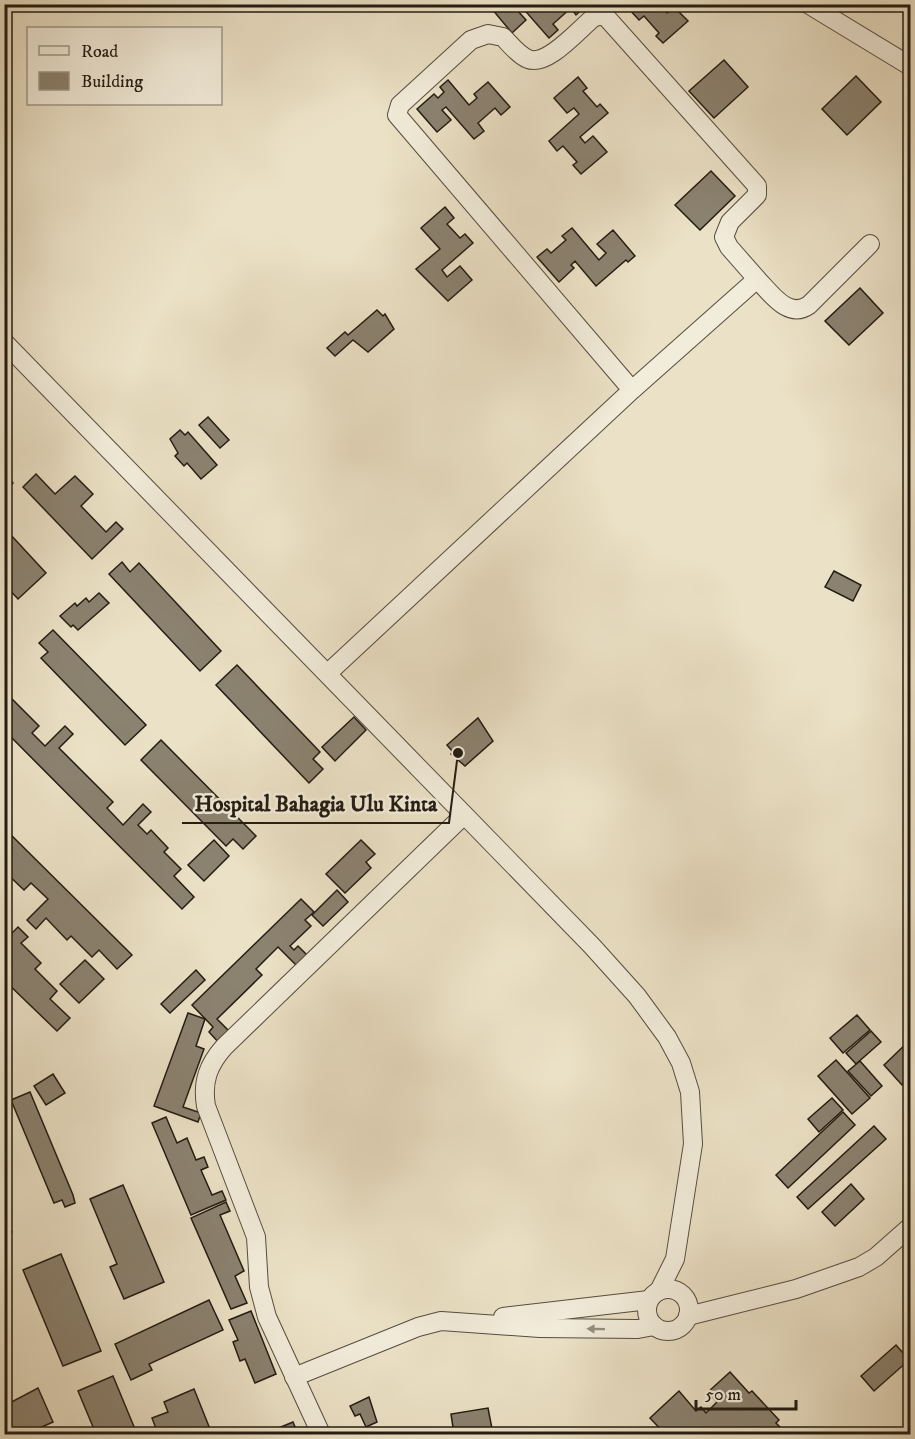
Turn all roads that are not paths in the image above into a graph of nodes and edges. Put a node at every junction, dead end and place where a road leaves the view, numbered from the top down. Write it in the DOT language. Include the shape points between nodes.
graph roads {
  1 [pos="808,4"];
  2 [pos="910,66"];
  3 [pos="870,244"];
  4 [pos="757,279"];
  5 [pos="4,342"];
  6 [pos="632,390"];
  7 [pos="328,673"];
  8 [pos="464,815"];
  9 [pos="910,1227"];
  10 [pos="675,1259"];
  11 [pos="654,1295"];
  12 [pos="682,1295"];
  13 [pos="735,1302"];
  14 [pos="688,1316"];
  15 [pos="468,1322"];
  16 [pos="654,1326"];
  17 [pos="334,1361"];
  18 [pos="294,1377"];
  19 [pos="318,1428"];
  1 -- 2 [label="street"];
  3 -- 4 [label="street" via="804,309 788,309"];
  4 -- 6 [label="street"];
  4 -- 6 [label="street" via="724,237 730,222 757,195 757,186 607,18 593,18 538,61 525,58 495,34 471,40 400,105 397,116"];
  5 -- 7 [label="street"];
  6 -- 7 [label="street"];
  7 -- 8 [label="street"];
  8 -- 10 [label="street" via="637,996 681,1062 690,1092 693,1144"];
  8 -- 18 [label="street" via="224,1047 207,1072 206,1106 256,1237 267,1317"];
  9 -- 13 [label="street" via="859,1267 796,1289"];
  10 -- 11 [label="street"];
  10 -- 12 [label="street"];
  11 -- 12 [label="street" via="666,1289"];
  11 -- 15 [label="street"];
  11 -- 16 [label="street" via="647,1314"];
  12 -- 13 [label="street"];
  12 -- 14 [label="street" via="688,1304"];
  13 -- 14 [label="street"];
  14 -- 16 [label="street" via="672,1330"];
  16 -- 15 [label="street, one-way" via="540,1328"];
  15 -- 17 [label="street" via="429,1323"];
  17 -- 18 [label="street"];
  17 -- 19 [label="street" via="313,1384"];
  18 -- 19 [label="street"];
}
